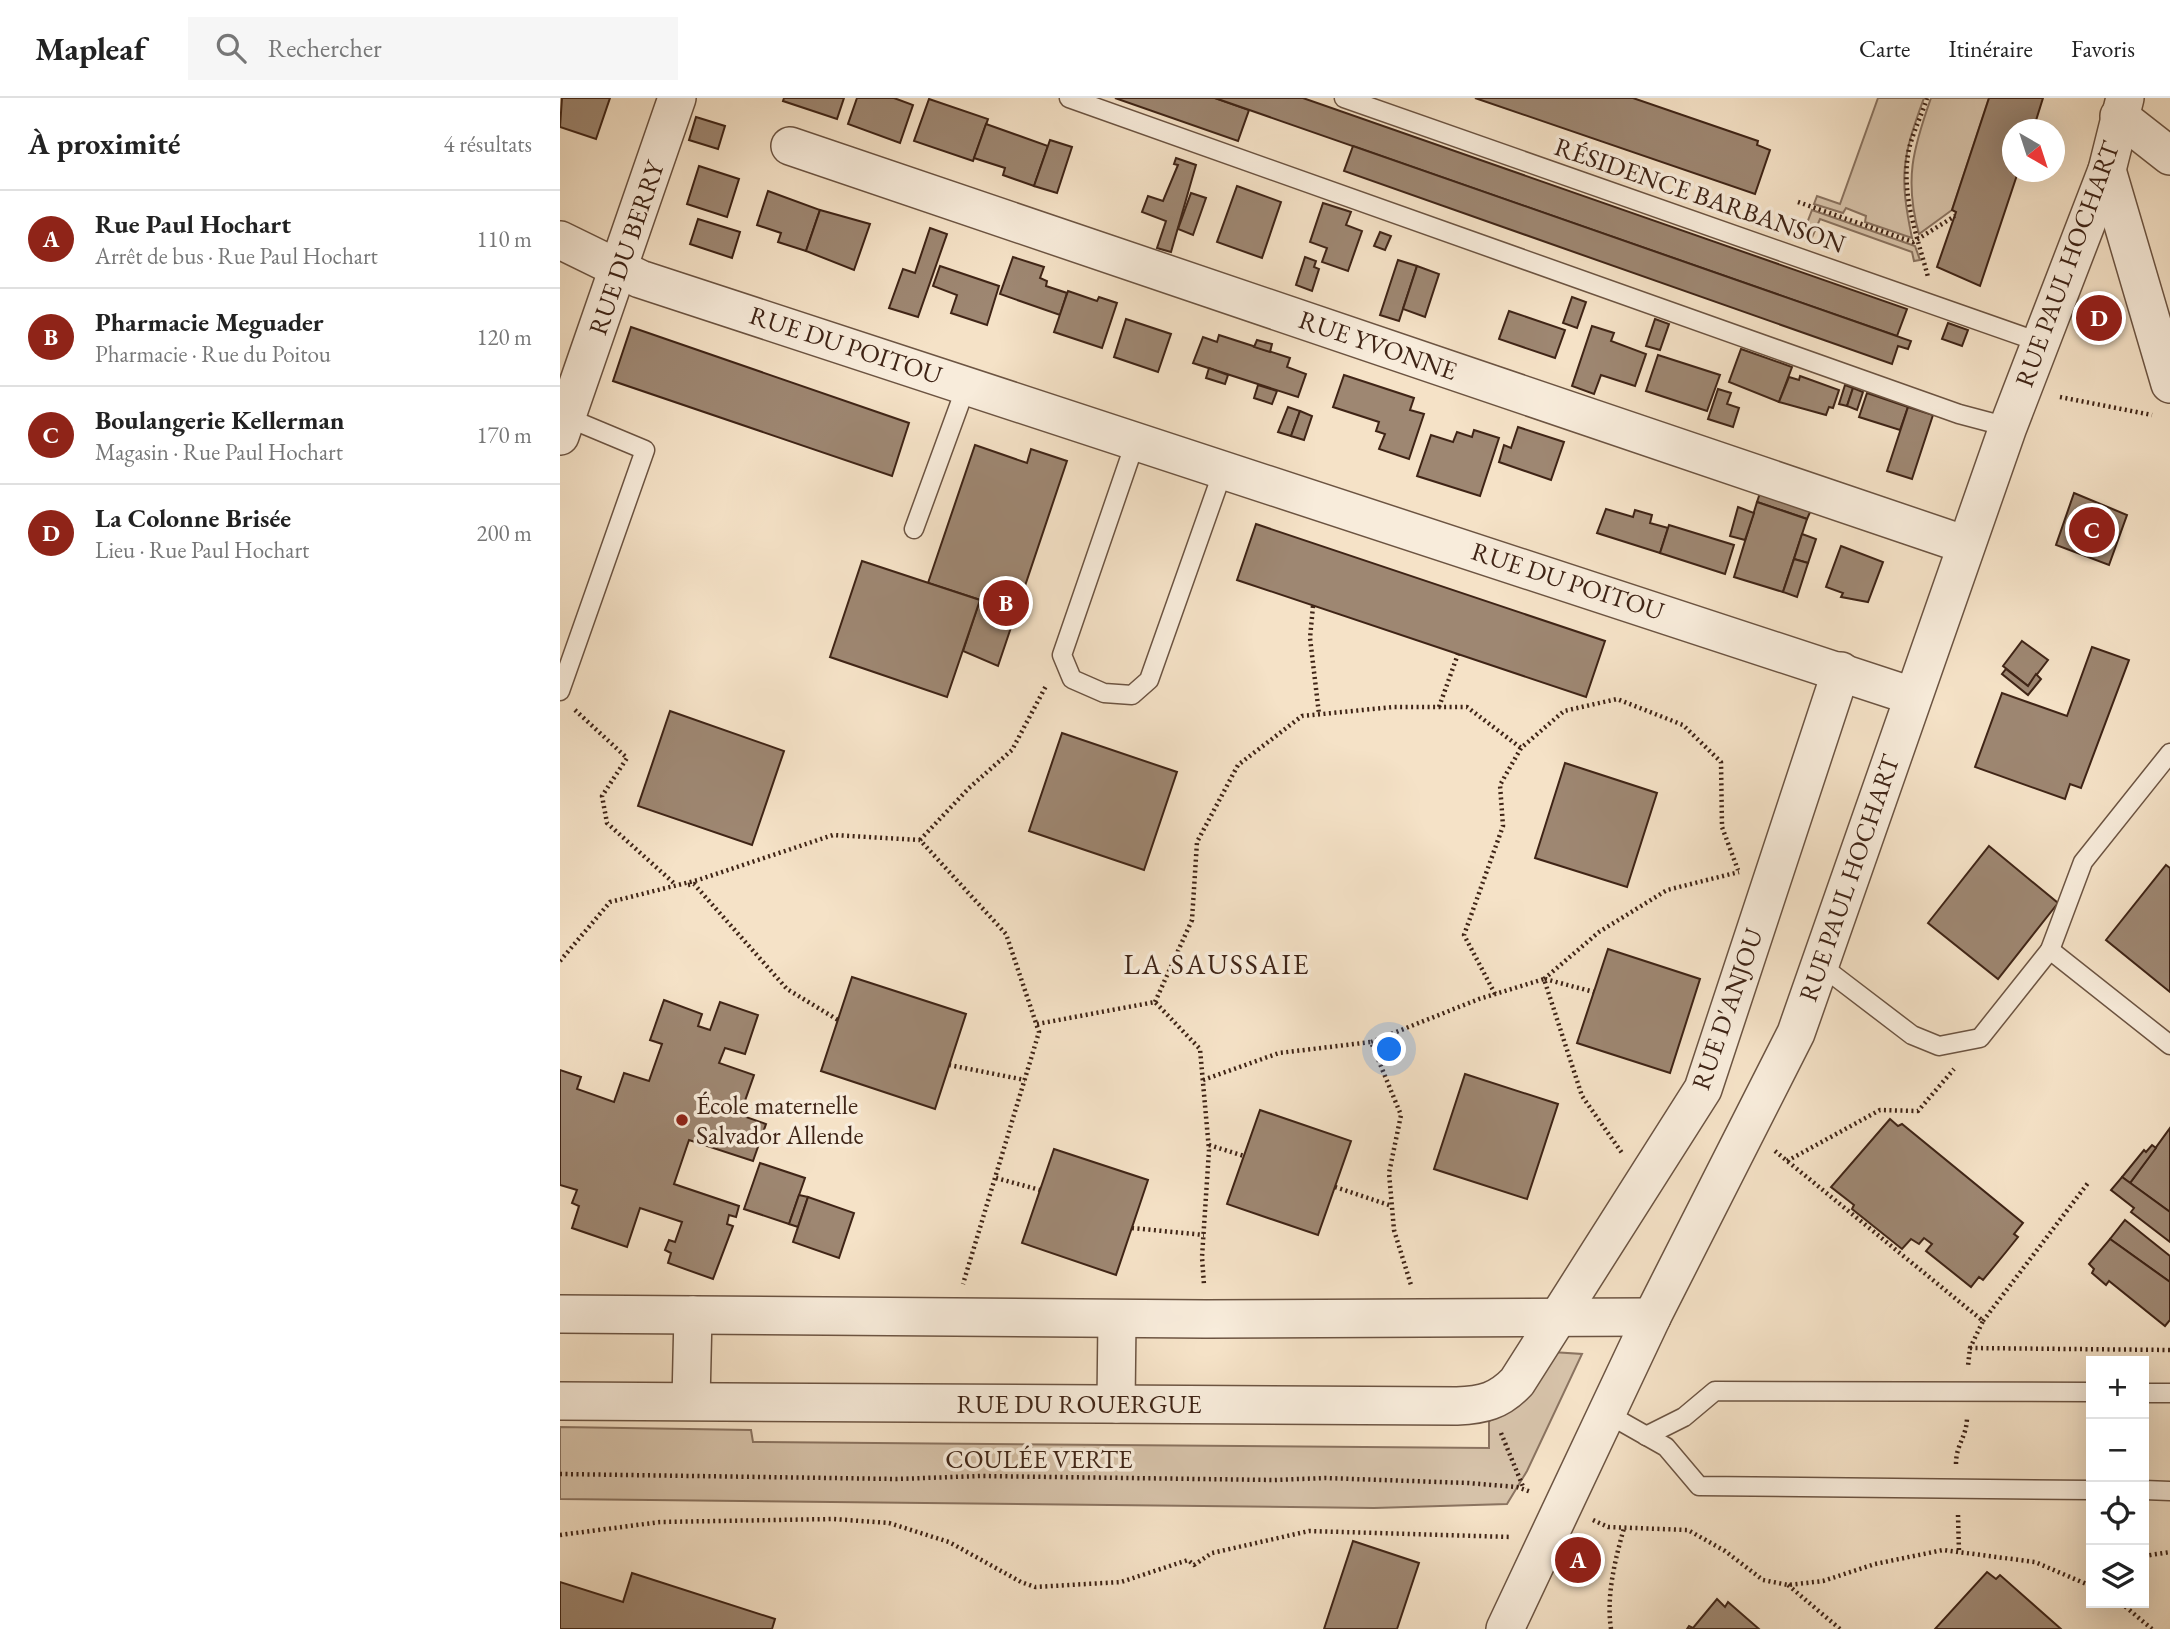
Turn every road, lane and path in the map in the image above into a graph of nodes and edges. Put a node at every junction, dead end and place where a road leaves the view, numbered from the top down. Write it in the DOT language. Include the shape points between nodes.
graph roads {
  1 [pos="677,98"];
  2 [pos="1069,98"];
  3 [pos="1344,98"];
  4 [pos="1927,98"];
  5 [pos="2122,107"];
  6 [pos="790,146"];
  7 [pos="2170,156"];
  8 [pos="2107,170"];
  9 [pos="1798,202"];
  10 [pos="1955,216"];
  11 [pos="560,240"];
  12 [pos="1917,241"];
  13 [pos="617,268"];
  14 [pos="1927,303"];
  15 [pos="2039,342"];
  16 [pos="967,384"];
  17 [pos="2060,397"];
  18 [pos="2164,400"];
  19 [pos="563,427"];
  20 [pos="2008,427"];
  21 [pos="1136,440"];
  22 [pos="1224,468"];
  23 [pos="914,529"];
  24 [pos="1966,545"];
  25 [pos="1313,606"];
  26 [pos="1458,654"];
  27 [pos="1062,655"];
  28 [pos="1841,671"];
  29 [pos="1912,696"];
  30 [pos="565,698"];
  31 [pos="1439,707"];
  32 [pos="1319,715"];
  33 [pos="1521,748"];
  34 [pos="2170,752"];
  35 [pos="920,840"];
  36 [pos="1775,867"];
  37 [pos="1738,872"];
  38 [pos="676,885"];
  39 [pos="2050,950"];
  40 [pos="560,961"];
  41 [pos="1819,964"];
  42 [pos="1544,979"];
  43 [pos="1594,992"];
  44 [pos="1495,995"];
  45 [pos="1155,1002"];
  46 [pos="838,1020"];
  47 [pos="1037,1024"];
  48 [pos="1980,1038"];
  49 [pos="1371,1042"];
  50 [pos="2170,1044"];
  51 [pos="949,1065"];
  52 [pos="1025,1080"];
  53 [pos="1203,1080"];
  54 [pos="1748,1128"];
  55 [pos="1209,1145"];
  56 [pos="1244,1156"];
  57 [pos="1787,1161"];
  58 [pos="996,1178"];
  59 [pos="2088,1183"];
  60 [pos="1644,1184"];
  61 [pos="1335,1187"];
  62 [pos="1040,1190"];
  63 [pos="1392,1206"];
  64 [pos="1132,1228"];
  65 [pos="1204,1236"];
  66 [pos="560,1314"];
  67 [pos="692,1315"];
  68 [pos="953,1317"];
  69 [pos="1652,1317"];
  70 [pos="1117,1319"];
  71 [pos="1206,1319"];
  72 [pos="1422,1319"];
  73 [pos="1556,1320"];
  74 [pos="1983,1321"];
  75 [pos="1970,1348"];
  76 [pos="2170,1350"];
  77 [pos="1967,1391"];
  78 [pos="2086,1392"];
  79 [pos="2149,1393"];
  80 [pos="2170,1393"];
  81 [pos="560,1401"];
  82 [pos="691,1401"];
  83 [pos="1488,1403"];
  84 [pos="1116,1404"];
  85 [pos="1606,1413"];
  86 [pos="1646,1436"];
  87 [pos="560,1474"];
  88 [pos="1517,1487"];
  89 [pos="1524,1489"];
  90 [pos="1957,1489"];
  91 [pos="2086,1490"];
  92 [pos="2149,1490"];
  93 [pos="2170,1491"];
  94 [pos="1564,1504"];
  95 [pos="1623,1528"];
  96 [pos="560,1535"];
  97 [pos="1514,1537"];
  98 [pos="1959,1552"];
  99 [pos="2170,1552"];
  100 [pos="2149,1555"];
  101 [pos="2086,1584"];
  102 [pos="1788,1585"];
  103 [pos="2127,1608"];
  104 [pos="1505,1629"];
  105 [pos="1611,1629"];
  106 [pos="1840,1629"];
  107 [pos="2152,1629"];
  1 -- 13 [label="street, RUE DU BERRY"];
  2 -- 20 [label="lane" via="1946,409"];
  3 -- 14 [label="lane, RÉSIDENCE BARBANSON"];
  4 -- 12 [label="path" via="1907,170"];
  5 -- 7 [label="street"];
  5 -- 8 [label="street, RUE PAUL HOCHART"];
  6 -- 24 [label="street, RUE YVONNE"];
  8 -- 15 [label="street, RUE PAUL HOCHART"];
  8 -- 18 [label="street"];
  9 -- 12 [label="path"];
  10 -- 12 [label="path"];
  11 -- 13 [label="street, RUE DU POITOU"];
  12 -- 14 [label="path" via="1931,289"];
  13 -- 16 [label="street, RUE DU POITOU"];
  13 -- 19 [label="street, RUE DU BERRY" via="583,379"];
  14 -- 15 [label="lane, RÉSIDENCE BARBANSON"];
  15 -- 20 [label="street, RUE PAUL HOCHART"];
  16 -- 21 [label="street, RUE DU POITOU"];
  16 -- 23 [label="lane"];
  17 -- 18 [label="path"];
  19 -- 30 [label="lane" via="645,450"];
  20 -- 24 [label="street, RUE PAUL HOCHART"];
  21 -- 22 [label="street, RUE DU POITOU"];
  21 -- 27 [label="lane"];
  22 -- 27 [label="lane" via="1149,680 1132,695 1104,693 1072,679"];
  22 -- 28 [label="street, RUE DU POITOU"];
  24 -- 29 [label="street, RUE PAUL HOCHART"];
  25 -- 32 [label="path" via="1310,638"];
  26 -- 31 [label="path"];
  27 -- 35 [label="path" via="1012,750"];
  28 -- 29 [label="street, RUE DU POITOU"];
  28 -- 36 [label="street, RUE D'ANJOU"];
  29 -- 41 [label="street, RUE PAUL HOCHART"];
  30 -- 38 [label="path" via="627,758 602,796 607,823"];
  31 -- 32 [label="path"];
  31 -- 33 [label="path" via="1467,707"];
  32 -- 45 [label="path" via="1302,716 1238,765 1197,842 1192,920"];
  33 -- 37 [label="path" via="1564,712 1617,699 1683,725 1721,762 1722,827"];
  33 -- 44 [label="path" via="1500,785 1503,826 1464,936"];
  34 -- 39 [label="lane" via="2083,862"];
  35 -- 38 [label="path" via="833,835"];
  35 -- 47 [label="path" via="1006,934"];
  36 -- 37 [label="path"];
  36 -- 60 [label="street, RUE D'ANJOU" via="1703,1089"];
  37 -- 42 [label="path" via="1667,890 1599,932"];
  38 -- 40 [label="path" via="610,902"];
  38 -- 46 [label="path" via="694,884 787,989"];
  39 -- 48 [label="lane"];
  39 -- 50 [label="lane"];
  41 -- 48 [label="lane" via="1912,1035 1939,1046"];
  41 -- 54 [label="street, RUE PAUL HOCHART" via="1796,1033"];
  42 -- 43 [label="path"];
  42 -- 44 [label="path"];
  42 -- 60 [label="path" via="1582,1096"];
  44 -- 49 [label="path"];
  45 -- 47 [label="path"];
  45 -- 53 [label="path" via="1200,1049"];
  47 -- 52 [label="path" via="1040,1032"];
  48 -- 57 [label="path" via="1918,1111 1881,1110"];
  49 -- 53 [label="path" via="1279,1053"];
  49 -- 63 [label="path" via="1401,1115 1389,1173"];
  51 -- 52 [label="path"];
  52 -- 58 [label="path"];
  53 -- 55 [label="path"];
  54 -- 57 [label="path"];
  54 -- 69 [label="street, RUE PAUL HOCHART"];
  55 -- 56 [label="path"];
  55 -- 65 [label="path"];
  57 -- 74 [label="path"];
  58 -- 62 [label="path"];
  58 -- 68 [label="path"];
  59 -- 74 [label="path"];
  60 -- 73 [label="street, RUE D'ANJOU"];
  61 -- 63 [label="path"];
  63 -- 72 [label="path" via="1394,1230"];
  64 -- 65 [label="path"];
  65 -- 71 [label="path"];
  66 -- 67 [label="street"];
  67 -- 68 [label="street"];
  67 -- 82 [label="street"];
  68 -- 70 [label="street"];
  69 -- 73 [label="street"];
  69 -- 85 [label="street, RUE PAUL HOCHART"];
  70 -- 71 [label="street"];
  70 -- 84 [label="street"];
  71 -- 72 [label="street"];
  72 -- 73 [label="street"];
  73 -- 83 [label="street" via="1517,1382"];
  74 -- 75 [label="path"];
  75 -- 76 [label="path"];
  75 -- 77 [label="path"];
  77 -- 78 [label="lane"];
  77 -- 86 [label="lane" via="1715,1391 1684,1417"];
  77 -- 90 [label="path" via="1967,1434 1956,1450"];
  79 -- 80 [label="lane"];
  81 -- 82 [label="street, RUE DU ROUERGUE"];
  82 -- 84 [label="street, RUE DU ROUERGUE"];
  83 -- 84 [label="street, RUE DU ROUERGUE"];
  83 -- 89 [label="path"];
  85 -- 86 [label="lane"];
  85 -- 94 [label="street, RUE PAUL HOCHART"];
  86 -- 90 [label="lane" via="1666,1447 1699,1486"];
  87 -- 88 [label="path, COULÉE VERTE" via="1325,1478"];
  90 -- 91 [label="lane"];
  90 -- 98 [label="path"];
  92 -- 93 [label="lane"];
  94 -- 95 [label="path" via="1608,1527"];
  94 -- 104 [label="street, RUE PAUL HOCHART"];
  95 -- 102 [label="path" via="1688,1530 1726,1550 1763,1580"];
  95 -- 105 [label="path" via="1609,1613"];
  96 -- 97 [label="path" via="660,1522 833,1519 889,1523 949,1542 1021,1582 1052,1587 1138,1579 1179,1562 1188,1560 1194,1565 1212,1553 1309,1531"];
  98 -- 101 [label="path" via="2035,1562"];
  98 -- 102 [label="path" via="1943,1550 1823,1581"];
  99 -- 100 [label="path"];
  102 -- 106 [label="path"];
  103 -- 107 [label="path"];
}
